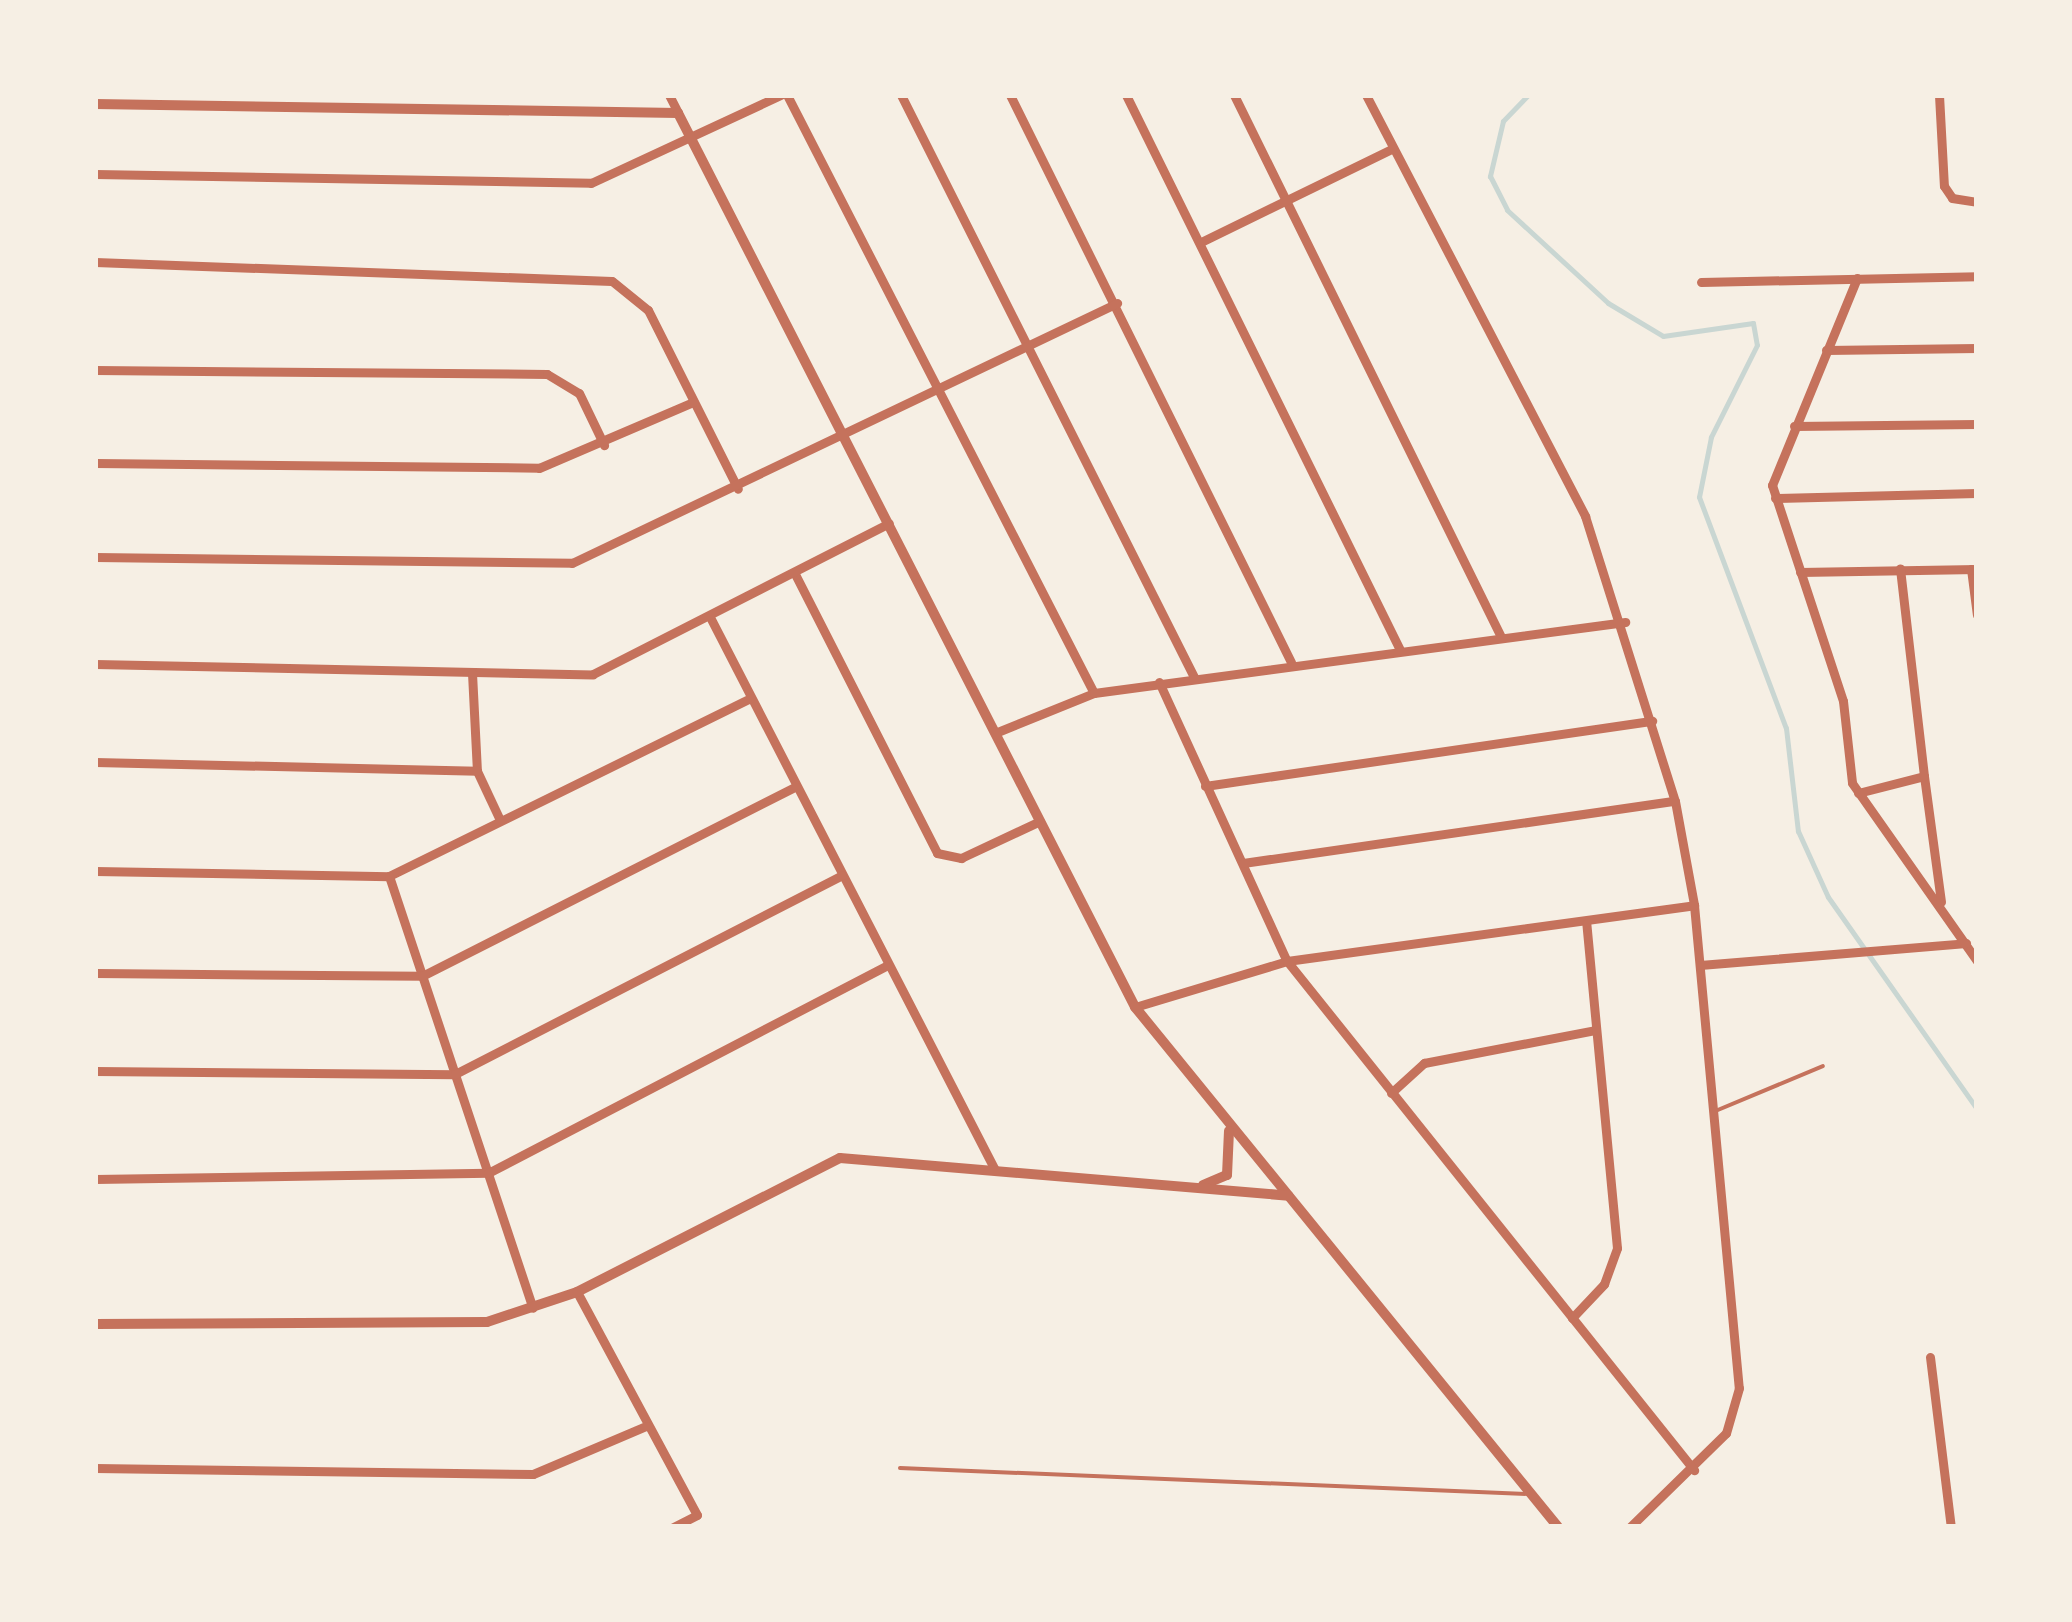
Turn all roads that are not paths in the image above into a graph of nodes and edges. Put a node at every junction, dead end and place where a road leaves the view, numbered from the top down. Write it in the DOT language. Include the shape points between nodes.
graph roads {
  1 [pos="669,95"];
  2 [pos="784,95"];
  3 [pos="901,95"];
  4 [pos="1010,95"];
  5 [pos="1126,95"];
  6 [pos="1234,95"];
  7 [pos="1366,95"];
  8 [pos="1939,95"];
  9 [pos="95,104"];
  10 [pos="678,113"];
  11 [pos="695,139"];
  12 [pos="1392,149"];
  13 [pos="95,174"];
  14 [pos="1287,200"];
  15 [pos="1977,202"];
  16 [pos="1201,242"];
  17 [pos="95,262"];
  18 [pos="1977,276"];
  19 [pos="1858,278"];
  20 [pos="1700,282"];
  21 [pos="1117,303"];
  22 [pos="1977,348"];
  23 [pos="1027,349"];
  24 [pos="1826,350"];
  25 [pos="95,370"];
  26 [pos="936,396"];
  27 [pos="693,402"];
  28 [pos="1977,424"];
  29 [pos="1794,426"];
  30 [pos="846,439"];
  31 [pos="604,445"];
  32 [pos="95,463"];
  33 [pos="738,489"];
  34 [pos="1977,493"];
  35 [pos="1775,498"];
  36 [pos="889,523"];
  37 [pos="95,557"];
  38 [pos="1900,568"];
  39 [pos="1974,569"];
  40 [pos="1800,572"];
  41 [pos="795,574"];
  42 [pos="1977,615"];
  43 [pos="711,620"];
  44 [pos="1625,622"];
  45 [pos="1501,637"];
  46 [pos="1400,650"];
  47 [pos="1292,662"];
  48 [pos="95,664"];
  49 [pos="472,673"];
  50 [pos="1194,676"];
  51 [pos="1159,682"];
  52 [pos="1094,693"];
  53 [pos="752,698"];
  54 [pos="1652,721"];
  55 [pos="995,733"];
  56 [pos="95,762"];
  57 [pos="478,771"];
  58 [pos="1924,776"];
  59 [pos="796,786"];
  60 [pos="1206,786"];
  61 [pos="1858,793"];
  62 [pos="1675,802"];
  63 [pos="500,820"];
  64 [pos="1040,821"];
  65 [pos="1244,863"];
  66 [pos="95,871"];
  67 [pos="842,875"];
  68 [pos="389,876"];
  69 [pos="1941,904"];
  70 [pos="1694,905"];
  71 [pos="1586,923"];
  72 [pos="1966,942"];
  73 [pos="1287,961"];
  74 [pos="1977,961"];
  75 [pos="1700,965"];
  76 [pos="886,966"];
  77 [pos="95,973"];
  78 [pos="422,976"];
  79 [pos="1135,1007"];
  80 [pos="1595,1030"];
  81 [pos="1822,1066"];
  82 [pos="95,1070"];
  83 [pos="455,1074"];
  84 [pos="1391,1094"];
  85 [pos="1713,1112"];
  86 [pos="1222,1116"];
  87 [pos="994,1168"];
  88 [pos="488,1173"];
  89 [pos="95,1180"];
  90 [pos="1188,1187"];
  91 [pos="1288,1196"];
  92 [pos="577,1292"];
  93 [pos="533,1308"];
  94 [pos="1572,1318"];
  95 [pos="95,1324"];
  96 [pos="1930,1357"];
  97 [pos="646,1426"];
  98 [pos="95,1468"];
  99 [pos="900,1468"];
  100 [pos="1694,1470"];
  101 [pos="1532,1495"];
  102 [pos="673,1527"];
  103 [pos="1558,1527"];
  104 [pos="1630,1527"];
  105 [pos="1951,1527"];
  1 -- 10 [label="street"];
  2 -- 11 [label="street"];
  2 -- 26 [label="street"];
  3 -- 23 [label="street"];
  4 -- 21 [label="street"];
  5 -- 16 [label="street"];
  6 -- 14 [label="street"];
  7 -- 12 [label="street"];
  8 -- 15 [label="street" via="1944,186 1952,198"];
  9 -- 10 [label="street"];
  10 -- 11 [label="street"];
  11 -- 13 [label="street" via="590,183"];
  11 -- 30 [label="street"];
  12 -- 14 [label="street"];
  12 -- 44 [label="street" via="1585,516"];
  14 -- 16 [label="street"];
  14 -- 45 [label="street"];
  16 -- 46 [label="street"];
  17 -- 27 [label="street" via="612,280 648,310"];
  18 -- 19 [label="street"];
  19 -- 20 [label="street"];
  19 -- 24 [label="street"];
  21 -- 23 [label="street"];
  21 -- 47 [label="street"];
  22 -- 24 [label="street"];
  23 -- 26 [label="street"];
  23 -- 50 [label="street"];
  24 -- 29 [label="street"];
  25 -- 31 [label="street" via="563,376"];
  26 -- 30 [label="street"];
  26 -- 52 [label="street"];
  27 -- 31 [label="street"];
  27 -- 33 [label="street"];
  28 -- 29 [label="street"];
  29 -- 35 [label="street"];
  30 -- 33 [label="street"];
  30 -- 36 [label="street"];
  31 -- 32 [label="street" via="539,468"];
  33 -- 37 [label="street" via="551,566"];
  34 -- 35 [label="street"];
  35 -- 40 [label="street"];
  36 -- 41 [label="street"];
  36 -- 55 [label="street"];
  38 -- 39 [label="street"];
  38 -- 40 [label="street"];
  38 -- 58 [label="street"];
  39 -- 42 [label="street"];
  40 -- 61 [label="street" via="1843,702 1844,755"];
  41 -- 43 [label="street"];
  41 -- 64 [label="street" via="936,853 961,858"];
  43 -- 49 [label="street" via="592,674"];
  43 -- 53 [label="street"];
  44 -- 45 [label="street"];
  44 -- 54 [label="street"];
  45 -- 46 [label="street"];
  46 -- 47 [label="street"];
  47 -- 50 [label="street"];
  48 -- 49 [label="street"];
  49 -- 57 [label="street"];
  50 -- 51 [label="street"];
  51 -- 52 [label="street"];
  51 -- 60 [label="street"];
  52 -- 55 [label="street"];
  53 -- 59 [label="street"];
  53 -- 63 [label="street"];
  54 -- 60 [label="street"];
  54 -- 62 [label="street"];
  55 -- 64 [label="street"];
  56 -- 57 [label="street"];
  57 -- 63 [label="street"];
  58 -- 61 [label="street"];
  58 -- 69 [label="street"];
  59 -- 67 [label="street"];
  59 -- 78 [label="street"];
  60 -- 65 [label="street"];
  61 -- 69 [label="street"];
  62 -- 65 [label="street"];
  62 -- 70 [label="street"];
  63 -- 68 [label="street"];
  64 -- 79 [label="street"];
  65 -- 73 [label="street"];
  66 -- 68 [label="street"];
  67 -- 76 [label="street"];
  67 -- 83 [label="street"];
  68 -- 78 [label="street"];
  69 -- 72 [label="street"];
  70 -- 71 [label="street"];
  70 -- 75 [label="street"];
  71 -- 73 [label="street"];
  71 -- 80 [label="street"];
  72 -- 74 [label="street"];
  72 -- 75 [label="street"];
  73 -- 79 [label="street"];
  73 -- 84 [label="street"];
  75 -- 85 [label="street"];
  76 -- 87 [label="street"];
  76 -- 88 [label="street"];
  77 -- 78 [label="street"];
  78 -- 83 [label="street"];
  79 -- 86 [label="street"];
  80 -- 84 [label="street" via="1424,1063"];
  80 -- 94 [label="street" via="1617,1248 1604,1284"];
  81 -- 85 [label="lane"];
  82 -- 83 [label="street"];
  83 -- 88 [label="street"];
  84 -- 94 [label="street"];
  85 -- 100 [label="street" via="1738,1388 1726,1432"];
  86 -- 90 [label="street" via="1234,1157 1228,1174"];
  86 -- 91 [label="street"];
  87 -- 90 [label="street"];
  87 -- 92 [label="street" via="840,1158"];
  88 -- 89 [label="street"];
  88 -- 93 [label="street"];
  90 -- 91 [label="street"];
  91 -- 101 [label="street"];
  92 -- 93 [label="street"];
  92 -- 97 [label="street"];
  93 -- 95 [label="street" via="451,1327"];
  94 -- 100 [label="street"];
  96 -- 105 [label="street"];
  97 -- 98 [label="street" via="533,1474"];
  97 -- 102 [label="street" via="697,1514"];
  99 -- 101 [label="lane"];
  100 -- 104 [label="street"];
  101 -- 103 [label="street"];
}
